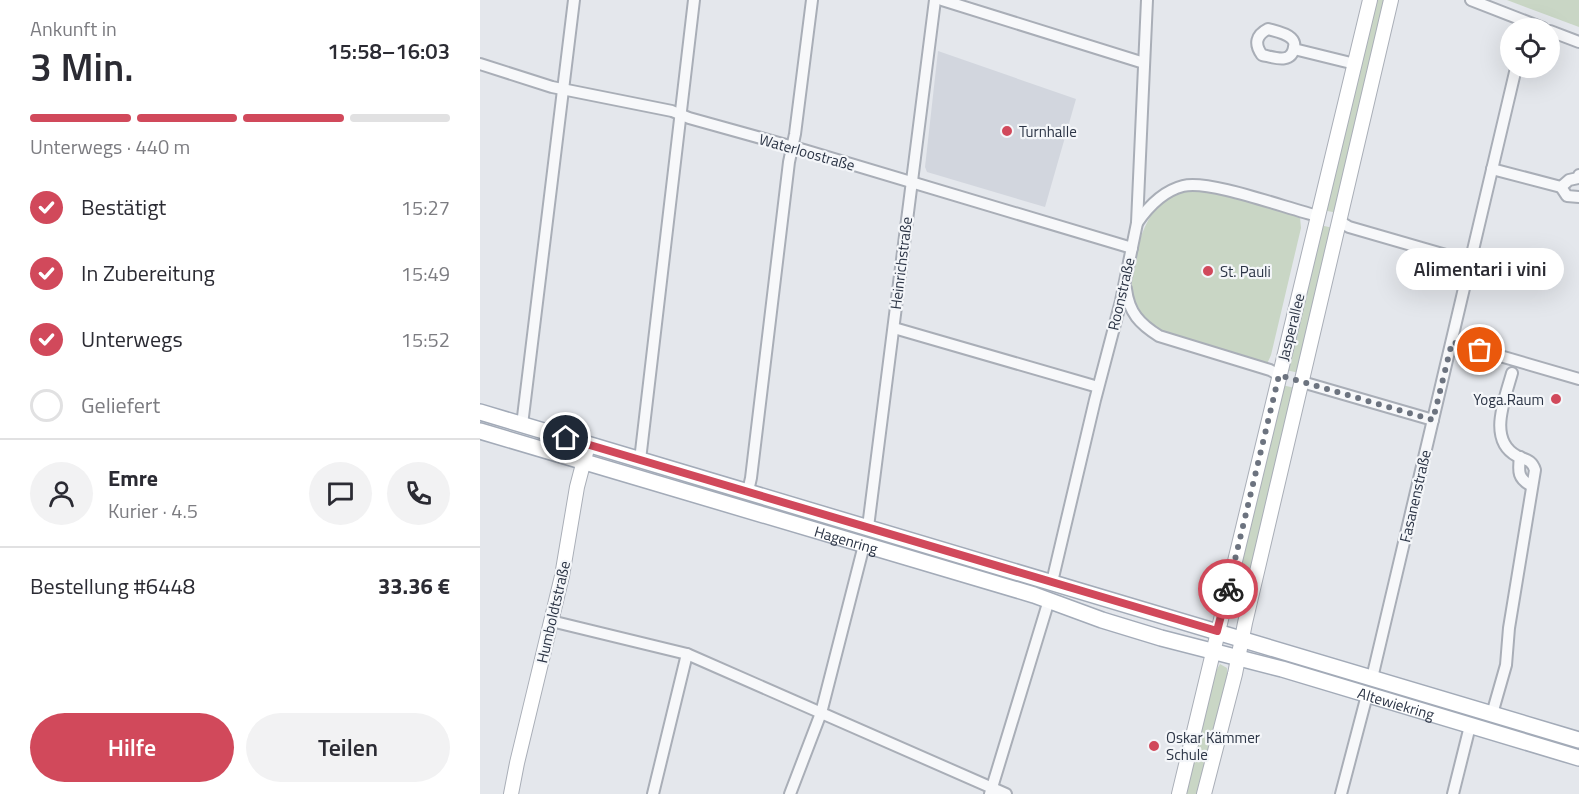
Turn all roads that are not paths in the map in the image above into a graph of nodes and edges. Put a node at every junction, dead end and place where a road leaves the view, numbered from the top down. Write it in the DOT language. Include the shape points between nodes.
graph roads {
  1 [pos="574,0"];
  2 [pos="694,0"];
  3 [pos="812,0"];
  4 [pos="935,0"];
  5 [pos="942,0"];
  6 [pos="1148,0"];
  7 [pos="1370,0"];
  8 [pos="1391,0"];
  9 [pos="1471,0"];
  10 [pos="1511,18"];
  11 [pos="1560,35"];
  12 [pos="1579,42"];
  13 [pos="1294,50"];
  14 [pos="1144,63"];
  15 [pos="480,64"];
  16 [pos="1355,64"];
  17 [pos="1514,78"];
  18 [pos="563,90"];
  19 [pos="680,115"];
  20 [pos="792,147"];
  21 [pos="1492,170"];
  22 [pos="1579,177"];
  23 [pos="911,182"];
  24 [pos="1562,187"];
  25 [pos="1579,197"];
  26 [pos="1318,216"];
  27 [pos="1339,221"];
  28 [pos="1137,224"];
  29 [pos="1132,248"];
  30 [pos="1470,262"];
  31 [pos="1125,280"];
  32 [pos="894,328"];
  33 [pos="1452,342"];
  34 [pos="1512,373"];
  35 [pos="1279,375"];
  36 [pos="1579,379"];
  37 [pos="1302,382"];
  38 [pos="1098,387"];
  39 [pos="480,412"];
  40 [pos="1433,420"];
  41 [pos="522,425"];
  42 [pos="480,431"];
  43 [pos="588,445"];
  44 [pos="1520,457"];
  45 [pos="640,460"];
  46 [pos="584,462"];
  47 [pos="1532,486"];
  48 [pos="748,491"];
  49 [pos="868,527"];
  50 [pos="864,545"];
  51 [pos="1053,582"];
  52 [pos="1049,600"];
  53 [pos="551,621"];
  54 [pos="1217,631"];
  55 [pos="1242,639"];
  56 [pos="1212,652"];
  57 [pos="687,654"];
  58 [pos="1238,658"];
  59 [pos="1372,678"];
  60 [pos="1367,695"];
  61 [pos="821,713"];
  62 [pos="1492,714"];
  63 [pos="1470,726"];
  64 [pos="1579,740"];
  65 [pos="1579,758"];
  66 [pos="513,778"];
  67 [pos="991,792"];
  68 [pos="503,794"];
  69 [pos="511,794"];
  70 [pos="653,794"];
  71 [pos="790,794"];
  72 [pos="1006,794"];
  73 [pos="1179,794"];
  74 [pos="1204,794"];
  75 [pos="1341,794"];
  76 [pos="1453,794"];
  1 -- 18 [label="street"];
  2 -- 19 [label="street"];
  3 -- 20 [label="street"];
  4 -- 23 [label="street, Heinrichstraße"];
  5 -- 14 [label="street"];
  6 -- 14 [label="street, Roonstraße"];
  7 -- 16 [label="street, Jasperallee"];
  8 -- 27 [label="street, Jasperallee"];
  9 -- 10 [label="street"];
  11 -- 12 [label="street"];
  13 -- 16 [label="street"];
  14 -- 28 [label="street, Roonstraße"];
  15 -- 18 [label="street, Waterloostraße"];
  16 -- 26 [label="street, Jasperallee"];
  17 -- 21 [label="street, Fasanenstraße"];
  18 -- 19 [label="street, Waterloostraße"];
  18 -- 41 [label="street"];
  19 -- 20 [label="street, Waterloostraße"];
  19 -- 45 [label="street"];
  20 -- 23 [label="street, Waterloostraße"];
  20 -- 48 [label="street"];
  21 -- 24 [label="street"];
  21 -- 30 [label="street, Fasanenstraße"];
  22 -- 24 [label="street"];
  23 -- 29 [label="street, Waterloostraße"];
  23 -- 32 [label="street, Heinrichstraße"];
  24 -- 25 [label="street" via="1567,196"];
  26 -- 27 [label="street"];
  26 -- 28 [label="street" via="1212,187 1184,185 1158,199"];
  26 -- 35 [label="street, Jasperallee"];
  27 -- 30 [label="street"];
  27 -- 37 [label="street, Jasperallee"];
  28 -- 29 [label="street, Roonstraße"];
  29 -- 31 [label="street, Roonstraße"];
  30 -- 33 [label="street, Fasanenstraße"];
  31 -- 35 [label="street" via="1132,313 1159,336"];
  31 -- 38 [label="street, Roonstraße"];
  32 -- 38 [label="street"];
  32 -- 49 [label="street, Heinrichstraße"];
  33 -- 36 [label="street"];
  33 -- 40 [label="street, Fasanenstraße"];
  34 -- 44 [label="street" via="1500,414 1501,432 1508,450"];
  35 -- 37 [label="street"];
  35 -- 54 [label="street, Jasperallee"];
  37 -- 40 [label="street"];
  37 -- 55 [label="street, Jasperallee"];
  38 -- 51 [label="street, Roonstraße"];
  39 -- 41 [label="main road, Hagenring"];
  40 -- 59 [label="street, Fasanenstraße"];
  41 -- 43 [label="main road, Hagenring"];
  42 -- 46 [label="main road, Hagenring"];
  43 -- 45 [label="main road, Hagenring"];
  43 -- 46 [label="street, Humboldtstraße"];
  44 -- 47 [label="street" via="1518,475"];
  44 -- 47 [label="street" via="1533,465"];
  45 -- 48 [label="main road, Hagenring"];
  46 -- 50 [label="main road, Hagenring"];
  46 -- 53 [label="street, Humboldtstraße"];
  47 -- 62 [label="street" via="1506,665"];
  48 -- 49 [label="main road, Hagenring"];
  49 -- 51 [label="main road, Hagenring"];
  50 -- 52 [label="main road, Hagenring"];
  50 -- 61 [label="street"];
  51 -- 54 [label="main road, Hagenring"];
  52 -- 56 [label="main road, Hagenring"];
  52 -- 67 [label="street"];
  53 -- 57 [label="street"];
  53 -- 66 [label="street, Humboldtstraße"];
  54 -- 55 [label="main road, Altewiekring"];
  54 -- 56 [label="street, Jasperallee"];
  55 -- 58 [label="street, Jasperallee"];
  55 -- 59 [label="main road, Altewiekring"];
  56 -- 58 [label="main road, Altewiekring"];
  56 -- 73 [label="street, Jasperallee"];
  57 -- 61 [label="street"];
  57 -- 70 [label="street"];
  58 -- 60 [label="main road, Altewiekring"];
  58 -- 74 [label="street, Jasperallee"];
  59 -- 62 [label="main road, Altewiekring"];
  60 -- 63 [label="main road, Altewiekring"];
  60 -- 75 [label="street"];
  61 -- 67 [label="street"];
  61 -- 71 [label="street"];
  62 -- 64 [label="main road, Altewiekring"];
  63 -- 65 [label="main road, Altewiekring"];
  63 -- 76 [label="street"];
  66 -- 68 [label="street, Humboldtstraße"];
  66 -- 69 [label="street, Humboldtstraße"];
  67 -- 72 [label="street"];
}
